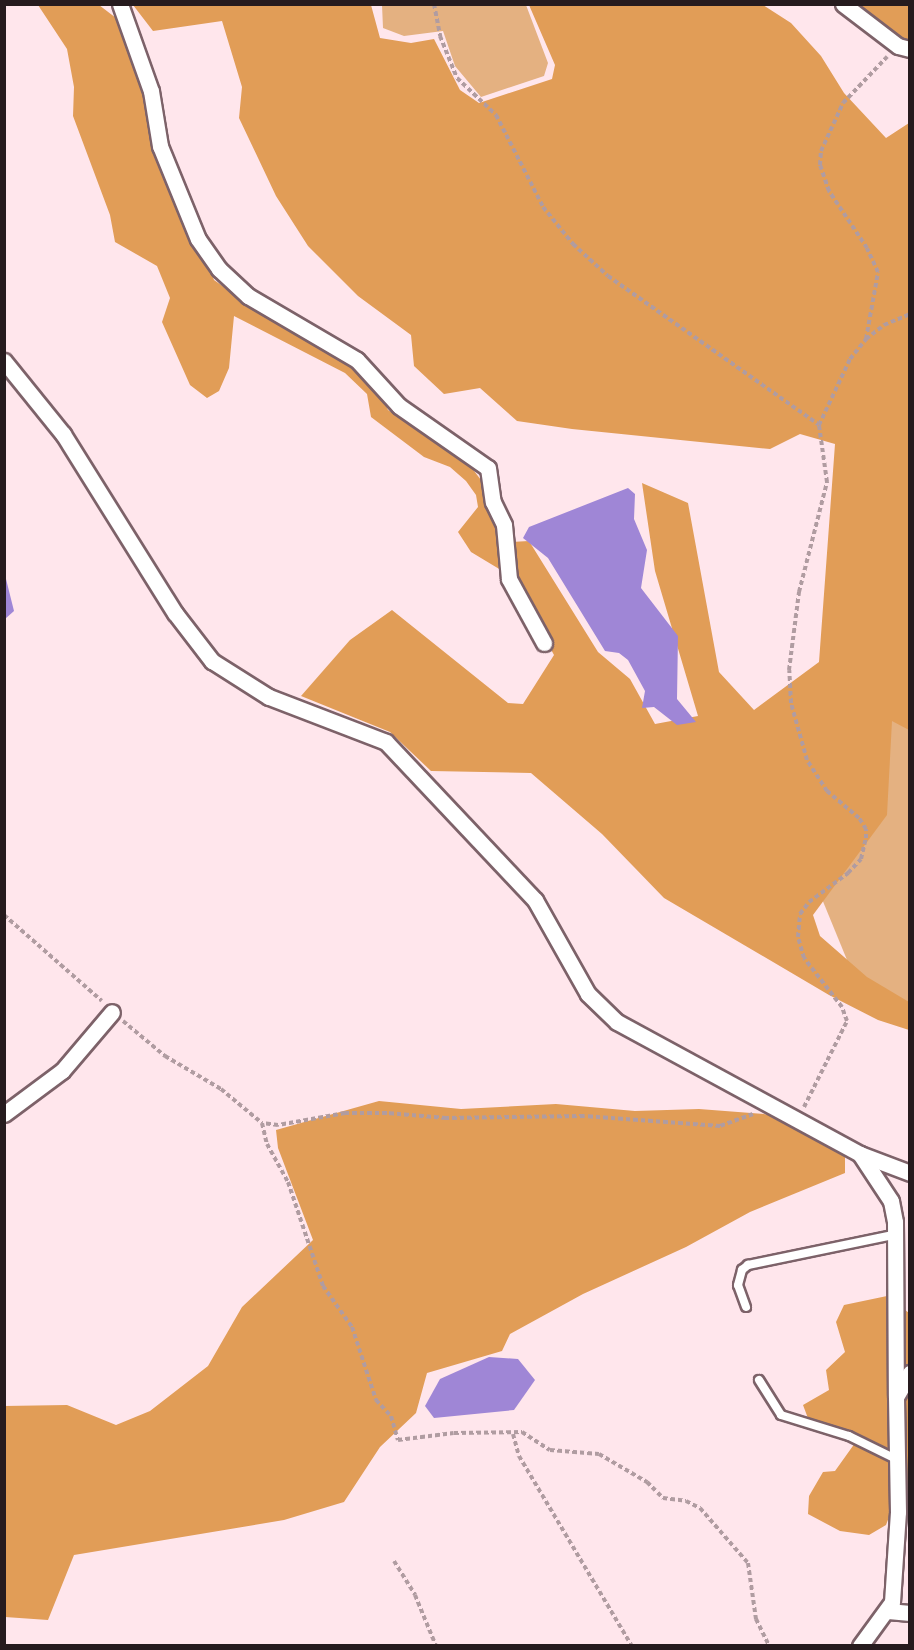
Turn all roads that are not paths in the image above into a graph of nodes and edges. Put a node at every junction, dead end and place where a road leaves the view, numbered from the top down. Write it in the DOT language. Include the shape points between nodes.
graph roads {
  1 [pos="120,4"];
  2 [pos="843,4"];
  3 [pos="904,47"];
  4 [pos="4,361"];
  5 [pos="544,643"];
  6 [pos="112,1012"];
  7 [pos="4,1114"];
  8 [pos="860,1154"];
  9 [pos="909,1173"];
  10 [pos="892,1235"];
  11 [pos="746,1307"];
  12 [pos="909,1374"];
  13 [pos="759,1380"];
  14 [pos="896,1397"];
  15 [pos="894,1458"];
  16 [pos="904,1515"];
  17 [pos="888,1611"];
  18 [pos="909,1613"];
  19 [pos="860,1646"];
  1 -- 5 [label="street" via="151,91 160,146 198,239 219,269 248,296 357,360 399,406 488,468 493,502 504,525 509,579"];
  2 -- 3 [label="street"];
  4 -- 8 [label="street" via="63,434 175,613 212,661 269,697 386,742 535,900 596,1004 617,1022"];
  6 -- 7 [label="street" via="62,1071"];
  8 -- 9 [label="street"];
  8 -- 10 [label="street" via="891,1201"];
  10 -- 11 [label="lane" via="748,1265 742,1270 738,1285"];
  10 -- 14 [label="street"];
  12 -- 14 [label="street"];
  13 -- 15 [label="lane" via="781,1415 849,1436"];
  14 -- 15 [label="street"];
  15 -- 16 [label="street"];
  16 -- 17 [label="street"];
  17 -- 18 [label="street"];
  17 -- 19 [label="street"];
}
